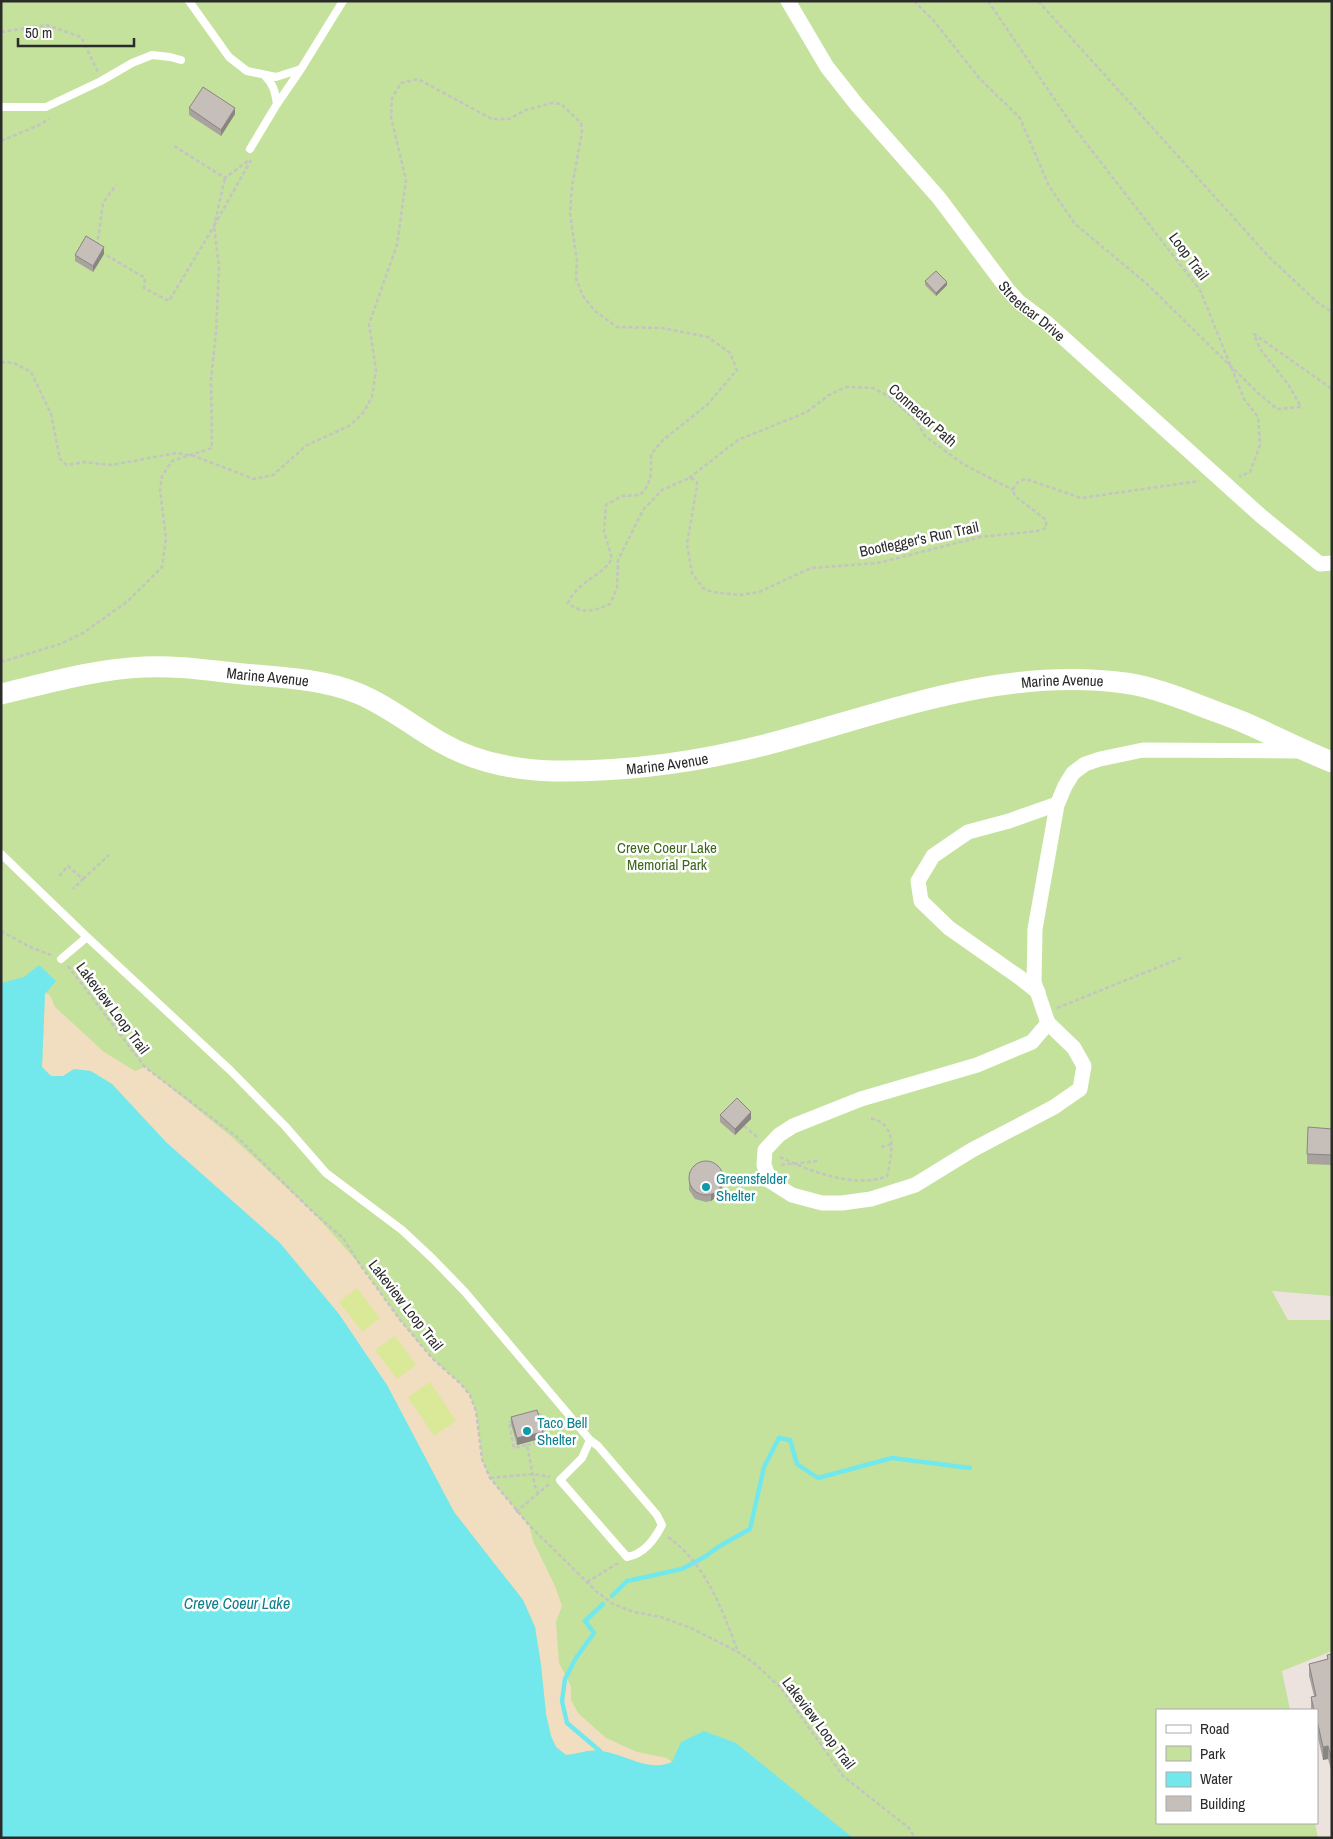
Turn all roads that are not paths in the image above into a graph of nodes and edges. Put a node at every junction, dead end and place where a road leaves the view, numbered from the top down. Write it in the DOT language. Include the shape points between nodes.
graph roads {
  1 [pos="189,1"];
  2 [pos="343,1"];
  3 [pos="788,1"];
  4 [pos="181,60"];
  5 [pos="301,69"];
  6 [pos="265,76"];
  7 [pos="277,104"];
  8 [pos="1,107"];
  9 [pos="250,149"];
  10 [pos="1332,563"];
  11 [pos="1,694"];
  12 [pos="1306,751"];
  13 [pos="1332,762"];
  14 [pos="1057,804"];
  15 [pos="1,854"];
  16 [pos="87,937"];
  17 [pos="61,959"];
  18 [pos="1038,992"];
  19 [pos="1046,1018"];
  20 [pos="590,1440"];
  1 -- 6 [label="lane" via="229,57 247,71"];
  2 -- 5 [label="lane"];
  3 -- 10 [label="street, Streetcar Drive" via="827,67 939,198 1014,296 1261,516 1320,564"];
  4 -- 8 [label="lane" via="152,56 46,107"];
  5 -- 6 [label="lane" via="276,78"];
  5 -- 7 [label="lane"];
  6 -- 7 [label="lane" via="272,82"];
  7 -- 9 [label="lane"];
  11 -- 12 [label="main road, Marine Avenue" via="105,670 147,666 326,683 379,703 442,743 476,759 511,768 553,771 636,769 700,759 768,744 948,694 1040,679 1090,679 1156,690 1241,721"];
  12 -- 13 [label="main road, Marine Avenue"];
  12 -- 14 [label="street" via="1143,750 1100,759 1073,773"];
  14 -- 18 [label="street" via="1034,929 1034,982"];
  14 -- 18 [label="street" via="968,832 933,856 918,882 921,901 949,928"];
  15 -- 16 [label="lane"];
  16 -- 17 [label="lane"];
  16 -- 20 [label="lane" via="231,1071 326,1173 402,1230 433,1258"];
  18 -- 19 [label="street"];
  19 -- 19 [label="street" via="1074,1048 1084,1066 1080,1089 1054,1107 972,1150 915,1185 871,1199 842,1204 822,1203 792,1196 770,1181 764,1165 765,1150 779,1135 861,1099 977,1065 1032,1042"];
  20 -- 20 [label="lane" via="582,1458 560,1480 627,1557 636,1556 651,1544 662,1525 657,1515"];
}
